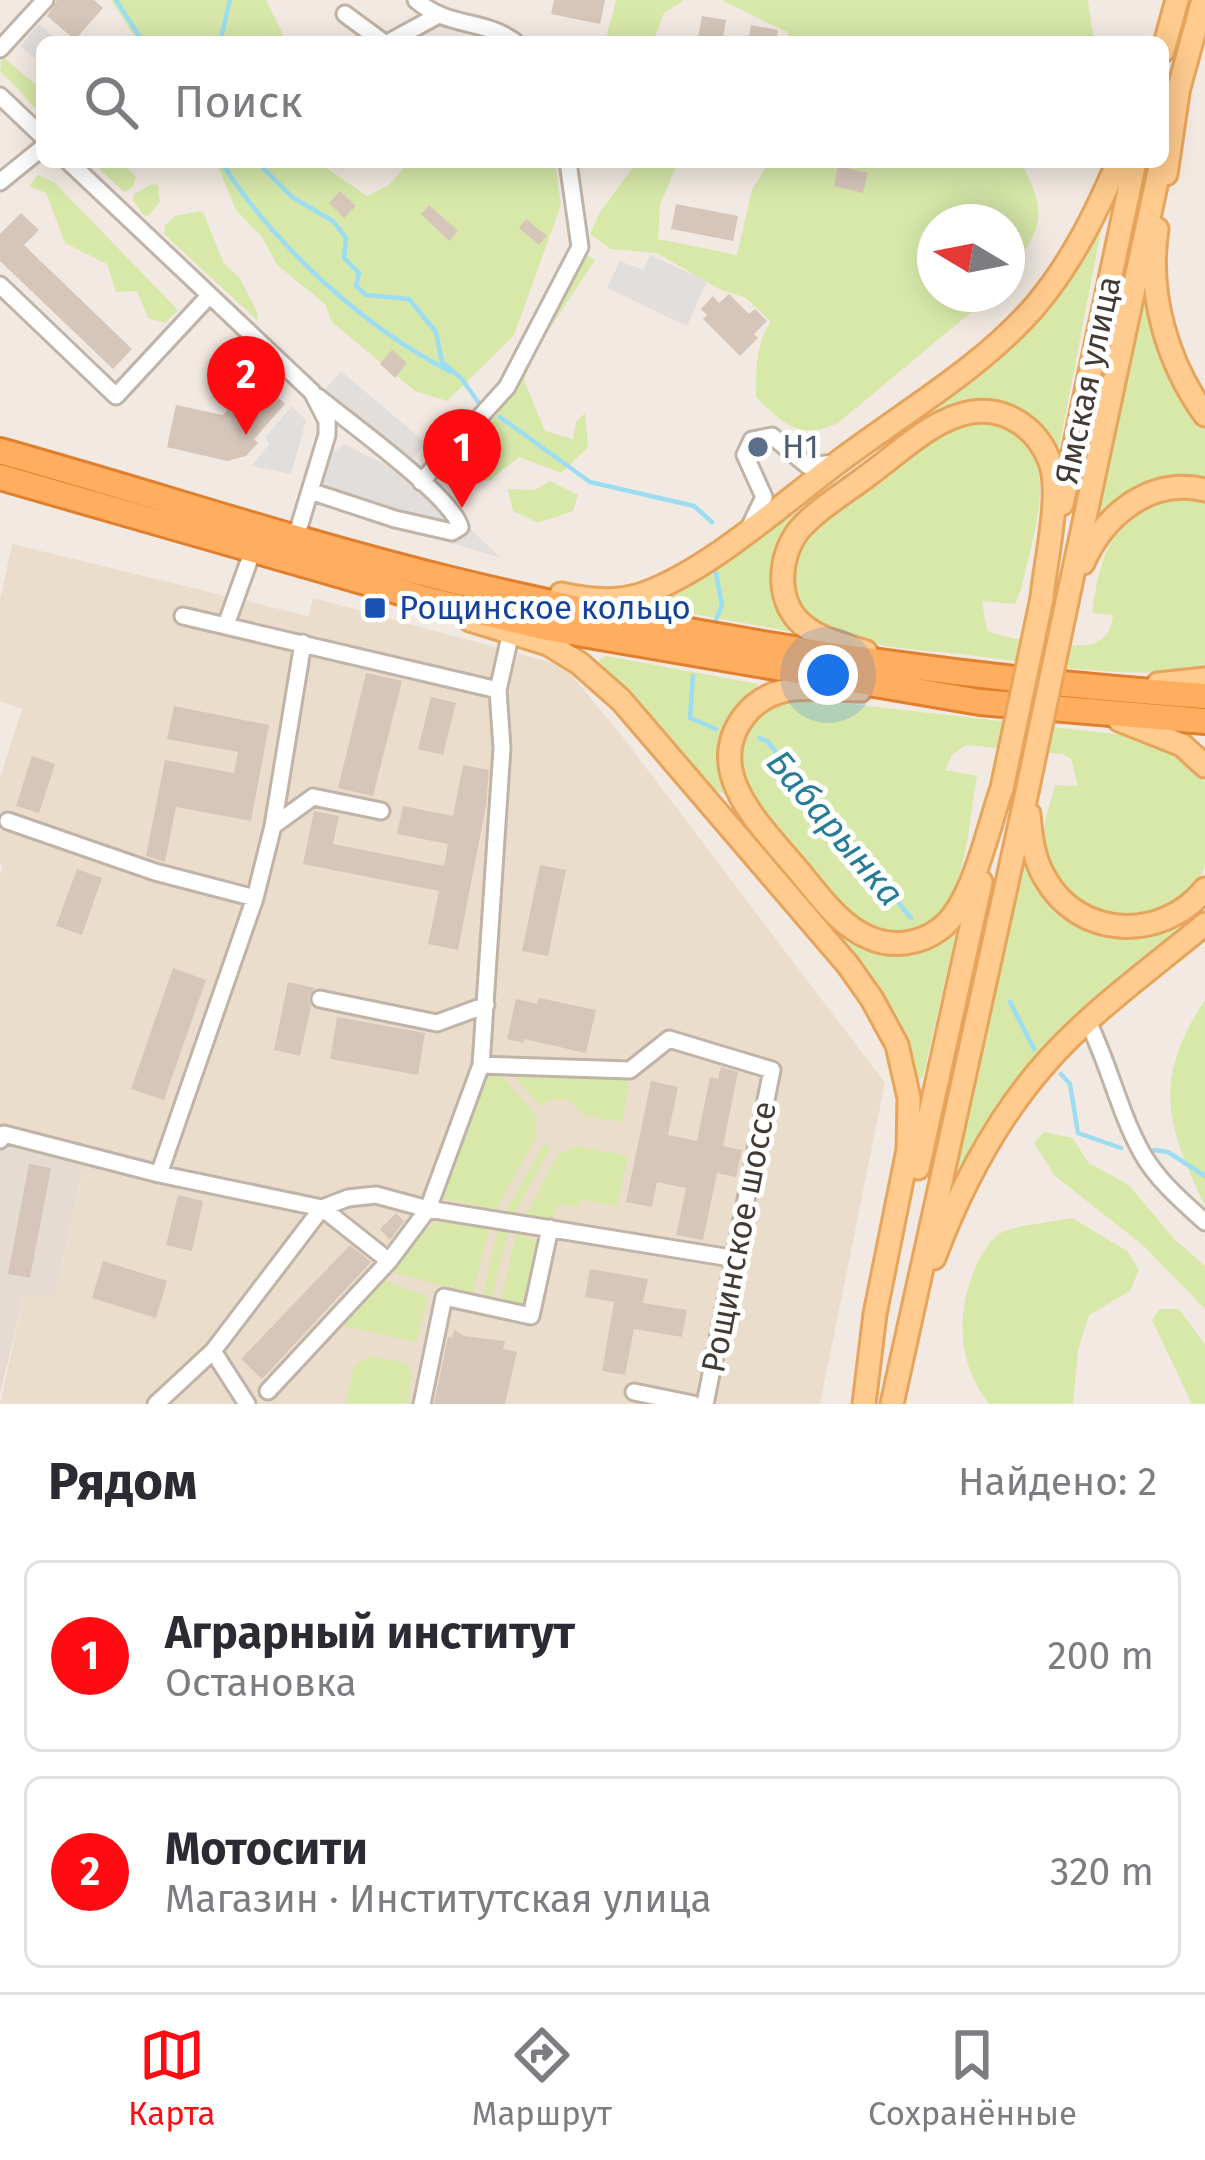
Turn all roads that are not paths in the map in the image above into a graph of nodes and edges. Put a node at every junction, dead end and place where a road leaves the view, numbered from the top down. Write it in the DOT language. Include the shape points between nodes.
graph roads {
  1 [pos="45,0"];
  2 [pos="416,0"];
  3 [pos="1177,0"];
  4 [pos="1203,0"];
  5 [pos="345,14"];
  6 [pos="435,17"];
  7 [pos="377,36"];
  8 [pos="398,36"];
  9 [pos="507,36"];
  10 [pos="1167,36"];
  11 [pos="0,49"];
  12 [pos="1180,86"];
  13 [pos="0,96"];
  14 [pos="36,130"];
  15 [pos="1169,130"];
  16 [pos="36,153"];
  17 [pos="1169,156"];
  18 [pos="75,168"];
  19 [pos="569,168"];
  20 [pos="1115,168"];
  21 [pos="1135,168"];
  22 [pos="1160,168"];
  23 [pos="1167,168"];
  24 [pos="0,182"];
  25 [pos="0,285"];
  26 [pos="208,297"];
  27 [pos="312,392"];
  28 [pos="1205,416"];
  29 [pos="0,452"];
  30 [pos="837,463"];
  31 [pos="0,477"];
  32 [pos="421,482"];
  33 [pos="1205,490"];
  34 [pos="310,491"];
  35 [pos="747,531"];
  36 [pos="296,537"];
  37 [pos="253,550"];
  38 [pos="433,588"];
  39 [pos="1042,598"];
  40 [pos="1067,602"];
  41 [pos="183,616"];
  42 [pos="226,625"];
  43 [pos="511,632"];
  44 [pos="303,643"];
  45 [pos="901,664"];
  46 [pos="1205,679"];
  47 [pos="498,690"];
  48 [pos="895,690"];
  49 [pos="1205,695"];
  50 [pos="1103,701"];
  51 [pos="1205,721"];
  52 [pos="1205,766"];
  53 [pos="1002,788"];
  54 [pos="1027,792"];
  55 [pos="381,811"];
  56 [pos="8,821"];
  57 [pos="273,826"];
  58 [pos="1205,889"];
  59 [pos="255,898"];
  60 [pos="1205,924"];
  61 [pos="320,1000"];
  62 [pos="485,1005"];
  63 [pos="1088,1022"];
  64 [pos="482,1065"];
  65 [pos="2,1137"];
  66 [pos="159,1174"];
  67 [pos="322,1208"];
  68 [pos="428,1209"];
  69 [pos="1205,1222"];
  70 [pos="550,1228"];
  71 [pos="737,1259"];
  72 [pos="388,1261"];
  73 [pos="213,1351"];
  74 [pos="268,1391"];
  75 [pos="634,1392"];
  76 [pos="156,1404"];
  77 [pos="247,1404"];
  78 [pos="422,1404"];
  79 [pos="693,1404"];
  80 [pos="705,1404"];
  81 [pos="865,1404"];
  82 [pos="894,1404"];
  1 -- 11 [label="street"];
  2 -- 6 [label="street"];
  3 -- 10 [label="main road"];
  4 -- 12 [label="main road"];
  5 -- 7 [label="street"];
  6 -- 8 [label="street"];
  6 -- 9 [label="street"];
  12 -- 15 [label="main road"];
  12 -- 17 [label="main road"];
  13 -- 14 [label="street"];
  16 -- 24 [label="street"];
  18 -- 26 [label="street"];
  19 -- 32 [label="street" via="580,247 507,387"];
  20 -- 30 [label="main road" via="1084,234 1034,308"];
  21 -- 39 [label="main road, Ямская улица"];
  22 -- 40 [label="main road"];
  23 -- 28 [label="main road" via="1156,239 1160,314"];
  25 -- 26 [label="street" via="116,396"];
  26 -- 27 [label="street"];
  27 -- 32 [label="street"];
  27 -- 34 [label="street" via="327,435"];
  29 -- 36 [label="highway"];
  30 -- 35 [label="main road"];
  30 -- 35 [label="street" via="808,466 772,436 752,440 745,454 764,496"];
  31 -- 37 [label="highway"];
  32 -- 34 [label="street" via="457,515 452,532"];
  33 -- 40 [label="main road" via="1165,488 1119,512 1086,555"];
  34 -- 36 [label="street"];
  35 -- 38 [label="main road" via="662,586 621,599 479,577"];
  36 -- 38 [label="highway"];
  37 -- 38 [label="highway"];
  37 -- 42 [label="street"];
  38 -- 43 [label="main road" via="475,622"];
  38 -- 45 [label="highway"];
  38 -- 48 [label="highway" via="548,628"];
  39 -- 45 [label="main road" via="1049,459 1008,416 950,418 808,521 784,559 783,587 800,623"];
  39 -- 53 [label="main road, bridge"];
  40 -- 54 [label="main road, bridge"];
  41 -- 42 [label="street"];
  42 -- 44 [label="street"];
  43 -- 47 [label="street"];
  43 -- 81 [label="main road" via="565,653 621,700 848,965 897,1045 909,1098 908,1150"];
  44 -- 47 [label="street"];
  44 -- 57 [label="street"];
  45 -- 50 [label="highway"];
  46 -- 50 [label="main road"];
  47 -- 62 [label="street" via="502,748"];
  48 -- 50 [label="highway"];
  48 -- 53 [label="main road" via="774,694 746,714 730,746 742,800 846,922 898,944 945,926 963,901"];
  49 -- 50 [label="highway"];
  50 -- 51 [label="highway"];
  50 -- 52 [label="main road"];
  53 -- 81 [label="main road"];
  54 -- 58 [label="main road" via="1039,866 1052,890 1082,915 1106,926 1149,925 1182,911"];
  54 -- 82 [label="main road"];
  55 -- 57 [label="street" via="313,797"];
  56 -- 59 [label="street"];
  57 -- 59 [label="street"];
  59 -- 66 [label="street"];
  60 -- 63 [label="main road"];
  61 -- 62 [label="street" via="437,1023"];
  62 -- 64 [label="street"];
  63 -- 69 [label="street" via="1142,1154"];
  63 -- 82 [label="main road" via="1013,1103 961,1196 931,1268"];
  64 -- 68 [label="street"];
  64 -- 71 [label="street, Рощинское шоссе" via="630,1070 669,1039 772,1070"];
  65 -- 66 [label="street"];
  66 -- 67 [label="street"];
  67 -- 68 [label="street" via="376,1195"];
  67 -- 72 [label="street"];
  67 -- 73 [label="street"];
  68 -- 70 [label="street"];
  68 -- 72 [label="street"];
  70 -- 71 [label="street"];
  70 -- 78 [label="street" via="531,1316 444,1297"];
  71 -- 80 [label="street, Рощинское шоссе"];
  72 -- 74 [label="street"];
  73 -- 76 [label="street"];
  73 -- 77 [label="street"];
  75 -- 79 [label="street"];
}
